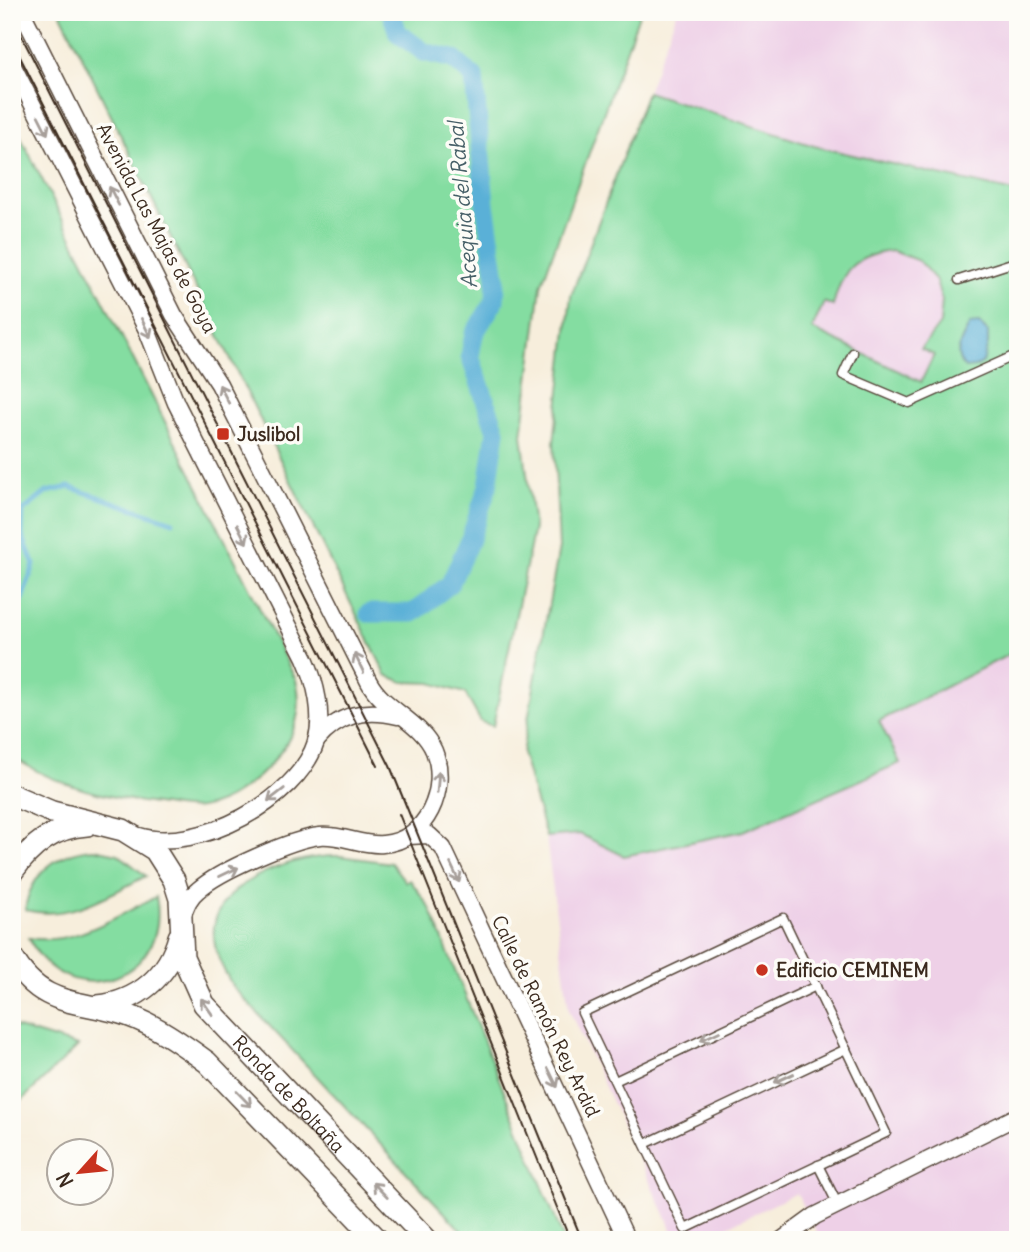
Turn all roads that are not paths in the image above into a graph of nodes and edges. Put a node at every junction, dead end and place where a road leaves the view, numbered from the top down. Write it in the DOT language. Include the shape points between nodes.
graph roads {
  1 [pos="22,12"];
  2 [pos="12,64"];
  3 [pos="1018,261"];
  4 [pos="959,281"];
  5 [pos="853,353"];
  6 [pos="1018,354"];
  7 [pos="401,716"];
  8 [pos="316,741"];
  9 [pos="12,795"];
  10 [pos="96,824"];
  11 [pos="136,835"];
  12 [pos="408,836"];
  13 [pos="12,872"];
  14 [pos="182,924"];
  15 [pos="12,957"];
  16 [pos="816,986"];
  17 [pos="82,1006"];
  18 [pos="846,1049"];
  19 [pos="615,1081"];
  20 [pos="1018,1116"];
  21 [pos="645,1144"];
  22 [pos="818,1165"];
  23 [pos="838,1205"];
  24 [pos="379,1240"];
  25 [pos="427,1240"];
  26 [pos="627,1240"];
  27 [pos="782,1240"];
  7 -- 1 [label="street, Avenida Las Majas de Goya, one-way" via="369,682 222,391 174,315"];
  2 -- 8 [label="street, one-way" via="147,330 176,403 304,658 317,695"];
  3 -- 4 [label="lane"];
  5 -- 6 [label="lane" via="844,375 909,403"];
  7 -- 8 [label="street" via="371,711 353,714"];
  12 -- 7 [label="street, Avenida Las Majas de Goya, one-way" via="433,806 439,774 428,741"];
  8 -- 11 [label="street, one-way" via="294,779 251,812 202,834 160,839"];
  9 -- 10 [label="main road, Ronda de Boltaña"];
  10 -- 11 [label="main road, Ronda de Boltaña"];
  10 -- 13 [label="main road, Ronda de Boltaña" via="70,827 42,840"];
  11 -- 14 [label="main road, Ronda de Boltaña" via="163,860 174,880"];
  14 -- 12 [label="street, one-way" via="191,896 206,884 285,846 320,836 382,844"];
  12 -- 26 [label="street, Calle de Ramón Rey Ardid, one-way" via="429,835 443,848"];
  14 -- 17 [label="main road, Ronda de Boltaña" via="171,961 141,992 115,1003"];
  25 -- 14 [label="main road, Ronda de Boltaña, one-way" via="214,1017 187,969"];
  15 -- 17 [label="main road, Ronda de Boltaña" via="44,992"];
  16 -- 18 [label="lane"];
  16 -- 19 [label="lane, one-way"];
  16 -- 19 [label="lane" via="783,918 683,965 582,1013"];
  17 -- 24 [label="main road, Ronda de Boltaña, one-way" via="138,1020 207,1062"];
  18 -- 21 [label="lane, one-way"];
  18 -- 22 [label="lane" via="886,1133"];
  19 -- 21 [label="lane"];
  20 -- 23 [label="street"];
  21 -- 22 [label="lane" via="685,1229"];
  22 -- 23 [label="lane"];
  23 -- 27 [label="street"];
}
